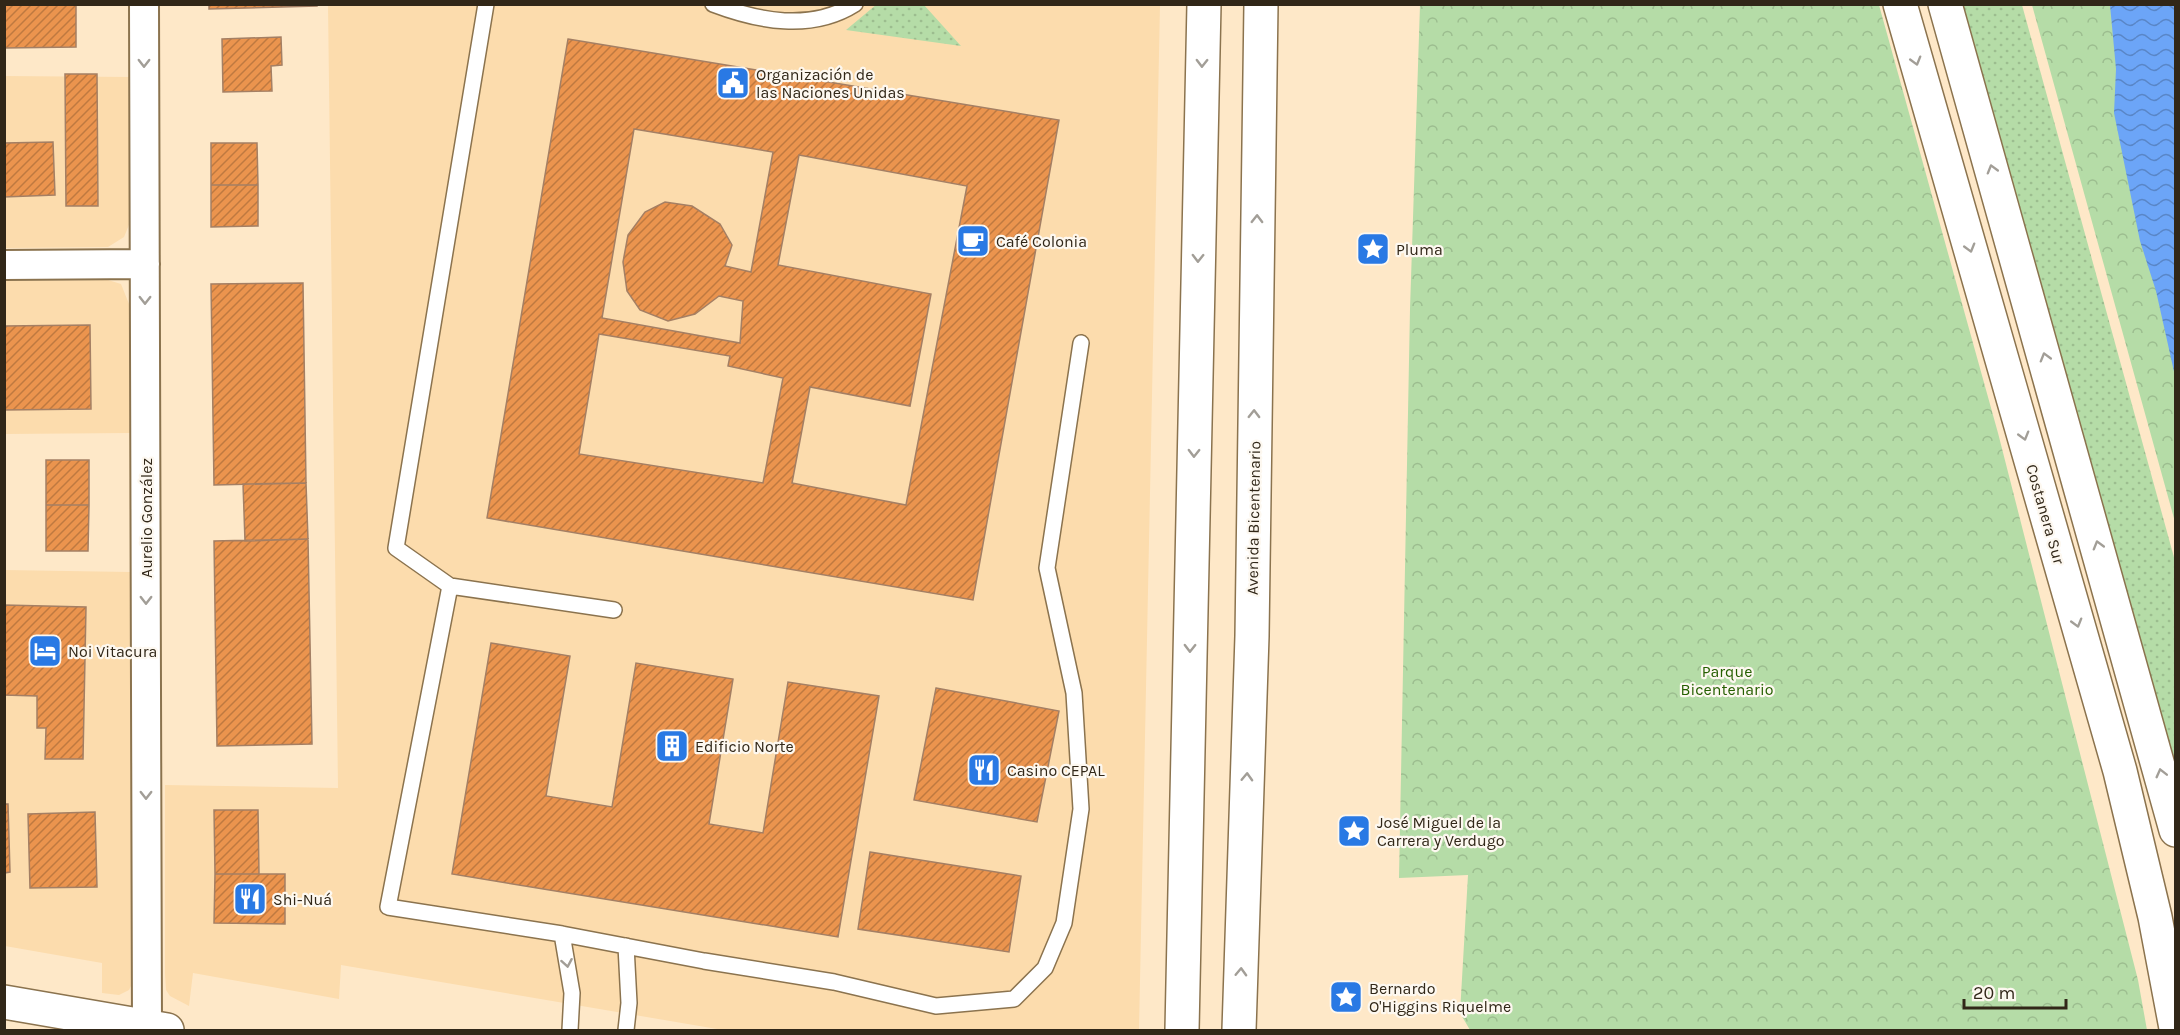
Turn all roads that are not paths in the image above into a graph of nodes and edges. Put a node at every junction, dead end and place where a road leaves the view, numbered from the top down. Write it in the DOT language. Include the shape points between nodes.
graph roads {
  1 [pos="144,4"];
  2 [pos="486,4"];
  3 [pos="713,4"];
  4 [pos="855,4"];
  5 [pos="1204,4"];
  6 [pos="1261,4"];
  7 [pos="1900,4"];
  8 [pos="1945,4"];
  9 [pos="145,264"];
  10 [pos="4,265"];
  11 [pos="1081,343"];
  12 [pos="450,586"];
  13 [pos="614,610"];
  14 [pos="2175,830"];
  15 [pos="562,934"];
  16 [pos="626,946"];
  17 [pos="4,1002"];
  18 [pos="2175,1028"];
  19 [pos="154,1029"];
  20 [pos="570,1030"];
  21 [pos="626,1030"];
  22 [pos="1182,1030"];
  23 [pos="1239,1030"];
  1 -- 9 [label="street, Aurelio González, one-way"];
  2 -- 12 [label="lane" via="396,548"];
  3 -- 4 [label="lane" via="748,17 804,22"];
  5 -- 22 [label="main road, one-way"];
  23 -- 6 [label="main road, Avenida Bicentenario, one-way" via="1252,636"];
  7 -- 18 [label="main road, Costanera Sur, one-way" via="2120,771 2155,916"];
  14 -- 8 [label="main road, one-way"];
  9 -- 10 [label="street"];
  9 -- 19 [label="street, Aurelio González, one-way"];
  11 -- 16 [label="lane" via="1047,568 1074,693 1081,809 1064,923 1045,968 1014,999 936,1006 834,982"];
  12 -- 13 [label="lane"];
  12 -- 15 [label="lane" via="388,907"];
  15 -- 16 [label="lane"];
  15 -- 20 [label="lane, one-way" via="572,993"];
  16 -- 21 [label="lane" via="630,1004"];
  17 -- 19 [label="main road"];
}
